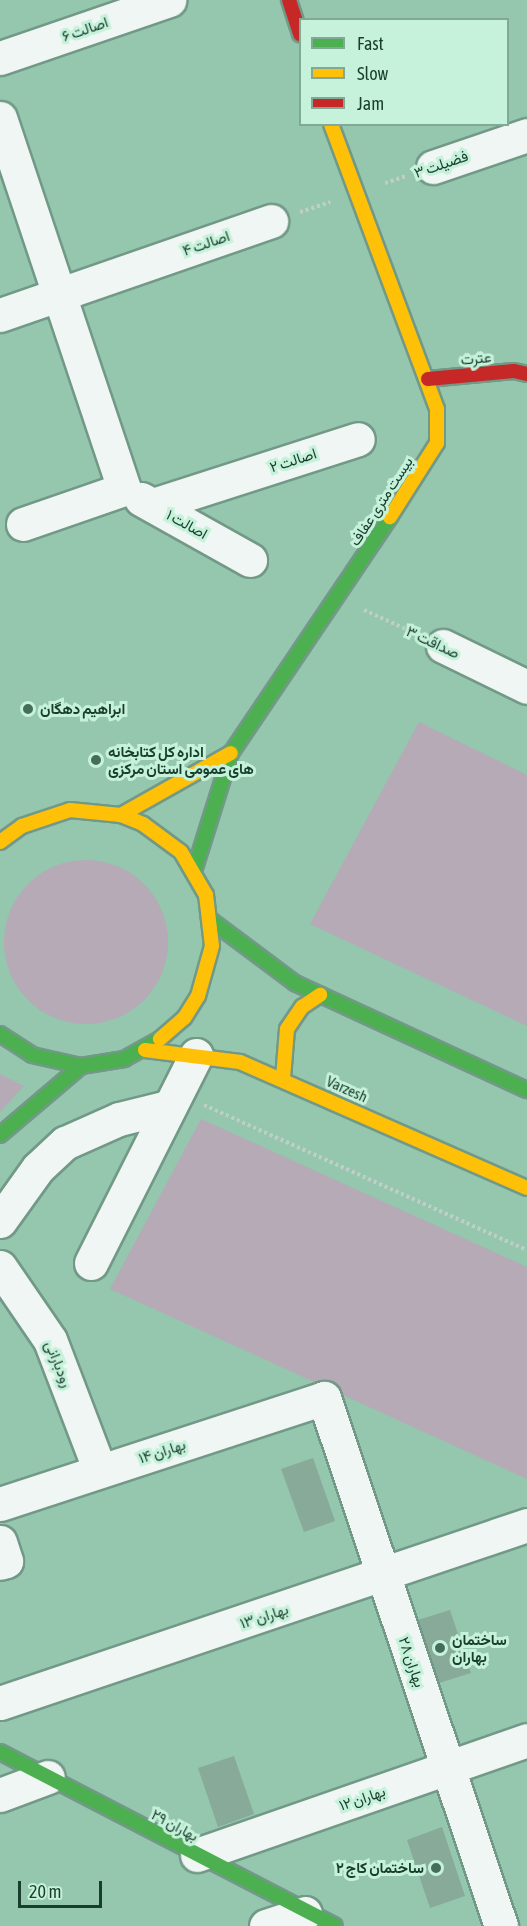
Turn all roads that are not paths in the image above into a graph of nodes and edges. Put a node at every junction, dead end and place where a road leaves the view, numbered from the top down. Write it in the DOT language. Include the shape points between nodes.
graph roads {
  1 [pos="169,0"];
  2 [pos="289,0"];
  3 [pos="299,31"];
  4 [pos="0,58"];
  5 [pos="0,118"];
  6 [pos="332,126"];
  7 [pos="527,135"];
  8 [pos="433,167"];
  9 [pos="271,221"];
  10 [pos="59,294"];
  11 [pos="0,315"];
  12 [pos="527,374"];
  13 [pos="428,379"];
  14 [pos="358,439"];
  15 [pos="124,489"];
  16 [pos="153,505"];
  17 [pos="23,524"];
  18 [pos="250,560"];
  19 [pos="443,646"];
  20 [pos="527,687"];
  21 [pos="231,753"];
  22 [pos="121,815"];
  23 [pos="0,841"];
  24 [pos="194,872"];
  25 [pos="212,921"];
  26 [pos="320,995"];
  27 [pos="0,1034"];
  28 [pos="145,1050"];
  29 [pos="196,1055"];
  30 [pos="81,1066"];
  31 [pos="283,1078"];
  32 [pos="527,1090"];
  33 [pos="172,1100"];
  34 [pos="0,1136"];
  35 [pos="527,1188"];
  36 [pos="0,1221"];
  37 [pos="91,1263"];
  38 [pos="0,1267"];
  39 [pos="324,1398"];
  40 [pos="100,1471"];
  41 [pos="0,1504"];
  42 [pos="527,1525"];
  43 [pos="384,1577"];
  44 [pos="0,1703"];
  45 [pos="527,1740"];
  46 [pos="0,1752"];
  47 [pos="448,1768"];
  48 [pos="48,1777"];
  49 [pos="0,1795"];
  50 [pos="197,1855"];
  51 [pos="305,1912"];
  52 [pos="266,1926"];
  53 [pos="335,1926"];
  54 [pos="501,1926"];
  1 -- 4 [label="street, اصالت ۶"];
  2 -- 3 [label="main road"];
  5 -- 10 [label="street"];
  6 -- 13 [label="main road, بیست متری عفاف" via="354,194"];
  7 -- 8 [label="street, فضیلت ۳"];
  9 -- 10 [label="street, اصالت ۴"];
  10 -- 11 [label="street, اصالت ۴"];
  10 -- 15 [label="street"];
  12 -- 13 [label="main road, عترت" via="514,371"];
  13 -- 21 [label="main road, بیست متری عفاف" via="437,409 437,443 338,598"];
  14 -- 16 [label="street, اصالت ۲"];
  15 -- 16 [label="street, اصالت ۱"];
  15 -- 17 [label="street"];
  16 -- 18 [label="street, اصالت ۱"];
  19 -- 20 [label="street, صداقت ۳"];
  21 -- 22 [label="main road"];
  21 -- 24 [label="main road, بیست متری عفاف"];
  22 -- 23 [label="main road" via="96,810 54,814"];
  22 -- 24 [label="main road" via="163,836"];
  24 -- 25 [label="main road"];
  25 -- 26 [label="main road" via="280,974"];
  25 -- 28 [label="main road" via="212,946 198,996 184,1018"];
  26 -- 31 [label="main road" via="303,1007 287,1029"];
  26 -- 32 [label="main road"];
  27 -- 30 [label="main road" via="32,1054"];
  28 -- 29 [label="main road, Varzesh"];
  28 -- 30 [label="main road" via="124,1059"];
  29 -- 31 [label="main road, Varzesh" via="240,1062"];
  29 -- 33 [label="street"];
  30 -- 34 [label="main road"];
  31 -- 35 [label="main road, Varzesh"];
  33 -- 36 [label="street" via="65,1143 38,1168"];
  33 -- 37 [label="street"];
  38 -- 40 [label="street, رودبارانی" via="50,1340"];
  39 -- 40 [label="street, بهاران ۱۴"];
  39 -- 43 [label="street, بهاران ۲۸"];
  40 -- 41 [label="street, بهاران ۱۴"];
  42 -- 43 [label="street, بهاران ۱۳"];
  43 -- 44 [label="street, بهاران ۱۳"];
  43 -- 47 [label="street, بهاران ۲۸"];
  45 -- 47 [label="street, بهاران ۱۲"];
  46 -- 48 [label="main road, بهاران ۲۹"];
  47 -- 50 [label="street, بهاران ۱۲"];
  47 -- 54 [label="street, بهاران ۲۸"];
  48 -- 49 [label="street"];
  48 -- 50 [label="main road, بهاران ۲۹"];
  50 -- 51 [label="main road, بهاران ۲۹"];
  51 -- 52 [label="street"];
  51 -- 53 [label="main road, بهاران ۲۹"];
}
